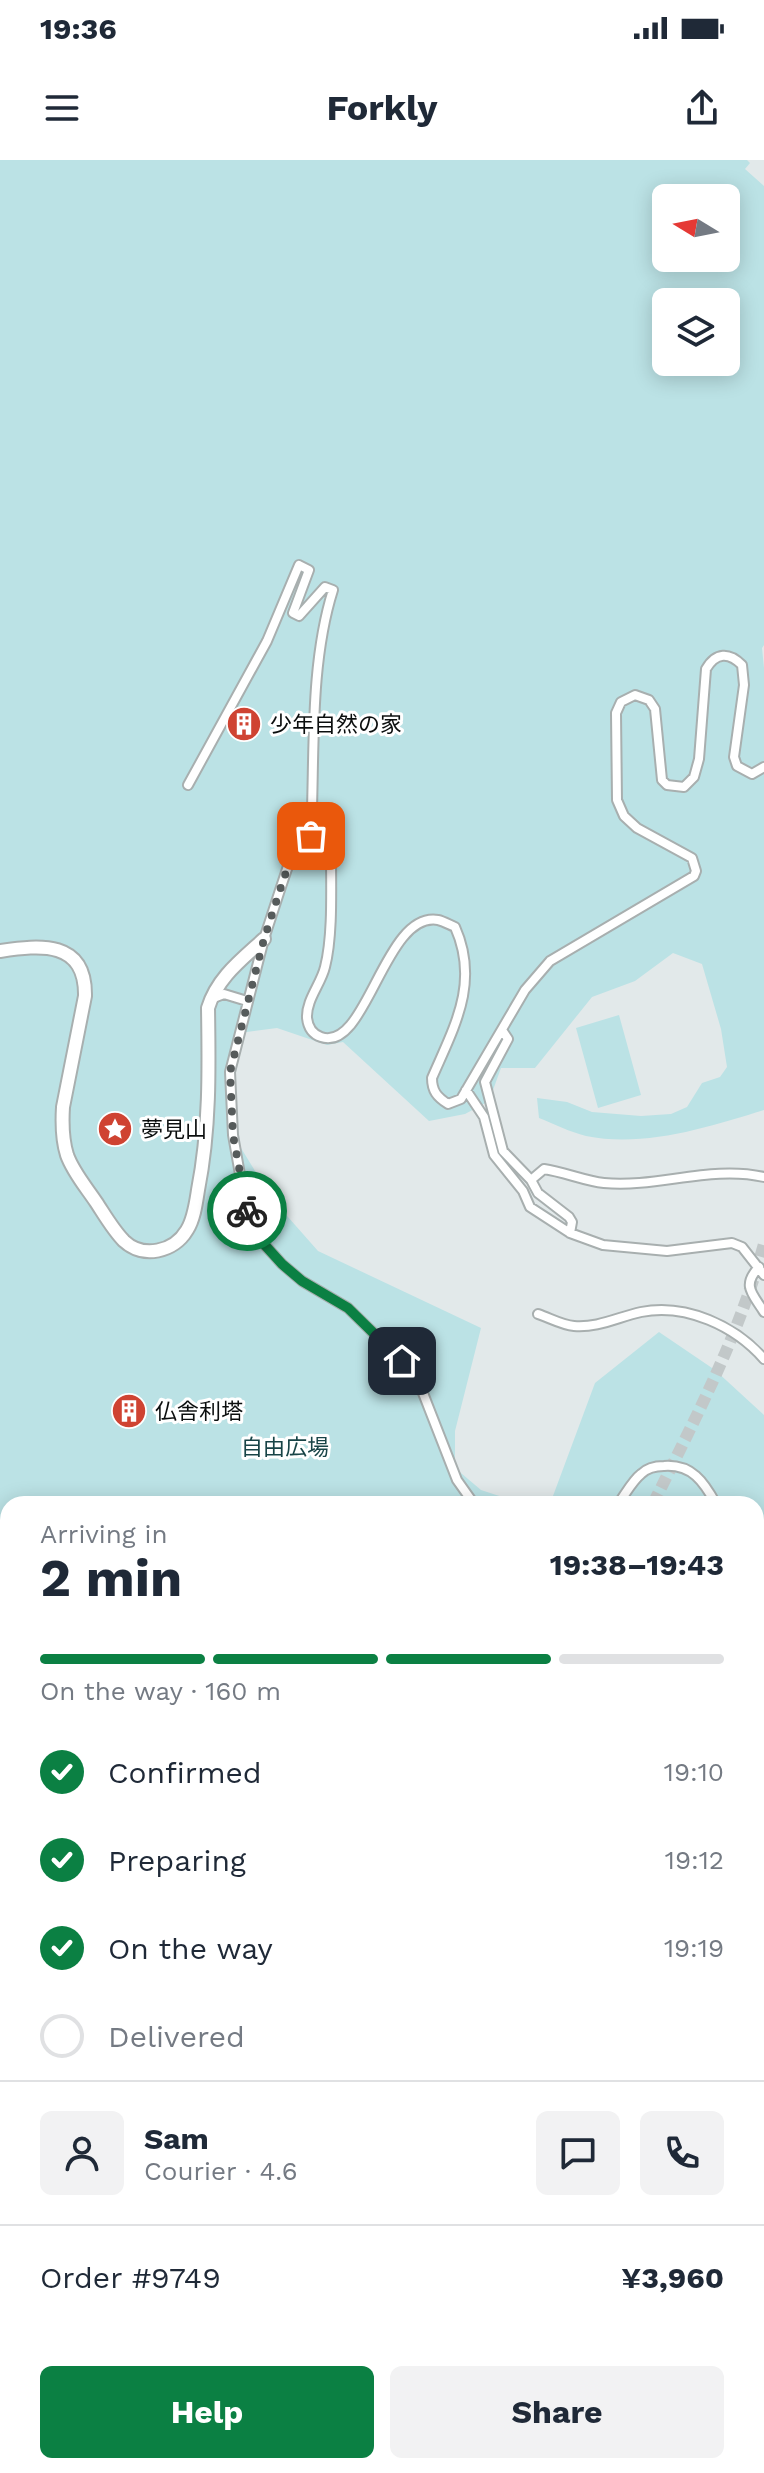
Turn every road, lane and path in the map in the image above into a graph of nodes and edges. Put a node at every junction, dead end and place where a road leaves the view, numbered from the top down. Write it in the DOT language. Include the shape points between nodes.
graph roads {
  1 [pos="764,767"];
  2 [pos="188,785"];
  3 [pos="311,836"];
  4 [pos="264,939"];
  5 [pos="0,951"];
  6 [pos="210,999"];
  7 [pos="247,1001"];
  8 [pos="502,1030"];
  9 [pos="466,1090"];
  10 [pos="764,1177"];
  11 [pos="531,1180"];
  12 [pos="570,1233"];
  13 [pos="761,1271"];
  14 [pos="764,1312"];
  15 [pos="538,1314"];
  16 [pos="764,1359"];
  17 [pos="468,1496"];
  18 [pos="624,1496"];
  19 [pos="711,1496"];
  1 -- 8 [label="street" via="752,774 737,766 734,757 744,685 742,665 735,658 719,656 706,669 699,759 694,777 684,787 662,780 660,735 649,700 635,695 621,702 616,713 620,808 637,828 692,858 696,871 550,961"];
  2 -- 3 [label="street" via="267,641 299,565 309,570 293,613 299,616 325,587 333,590 318,668"];
  3 -- 4 [label="street" via="292,854"];
  3 -- 9 [label="street" via="325,840 331,856 326,965 311,999 309,1027 330,1039 348,1029 405,934 421,922 437,919 455,927 464,949 465,986 432,1088 448,1104 461,1099"];
  4 -- 6 [label="main road" via="219,981"];
  4 -- 7 [label="street"];
  5 -- 6 [label="main road" via="58,949 85,979 63,1107 67,1153 116,1232 126,1243 148,1252 180,1239 194,1209 208,1126"];
  6 -- 7 [label="street" via="224,994"];
  7 -- 17 [label="street" via="230,1072 230,1099 249,1217 282,1264 348,1308 402,1361 423,1393"];
  8 -- 9 [label="street"];
  8 -- 11 [label="street" via="508,1039 485,1082 503,1151"];
  9 -- 12 [label="street" via="484,1117 494,1155 530,1207"];
  10 -- 11 [label="street" via="725,1171 603,1183 544,1169"];
  11 -- 12 [label="street" via="538,1193 569,1217"];
  12 -- 13 [label="street" via="603,1245 667,1251 732,1243 742,1247"];
  13 -- 14 [label="street" via="749,1277 749,1286"];
  15 -- 16 [label="street" via="569,1326 591,1326 643,1311 671,1310 716,1321"];
  18 -- 19 [label="street" via="640,1474 668,1465 693,1472"];
}
